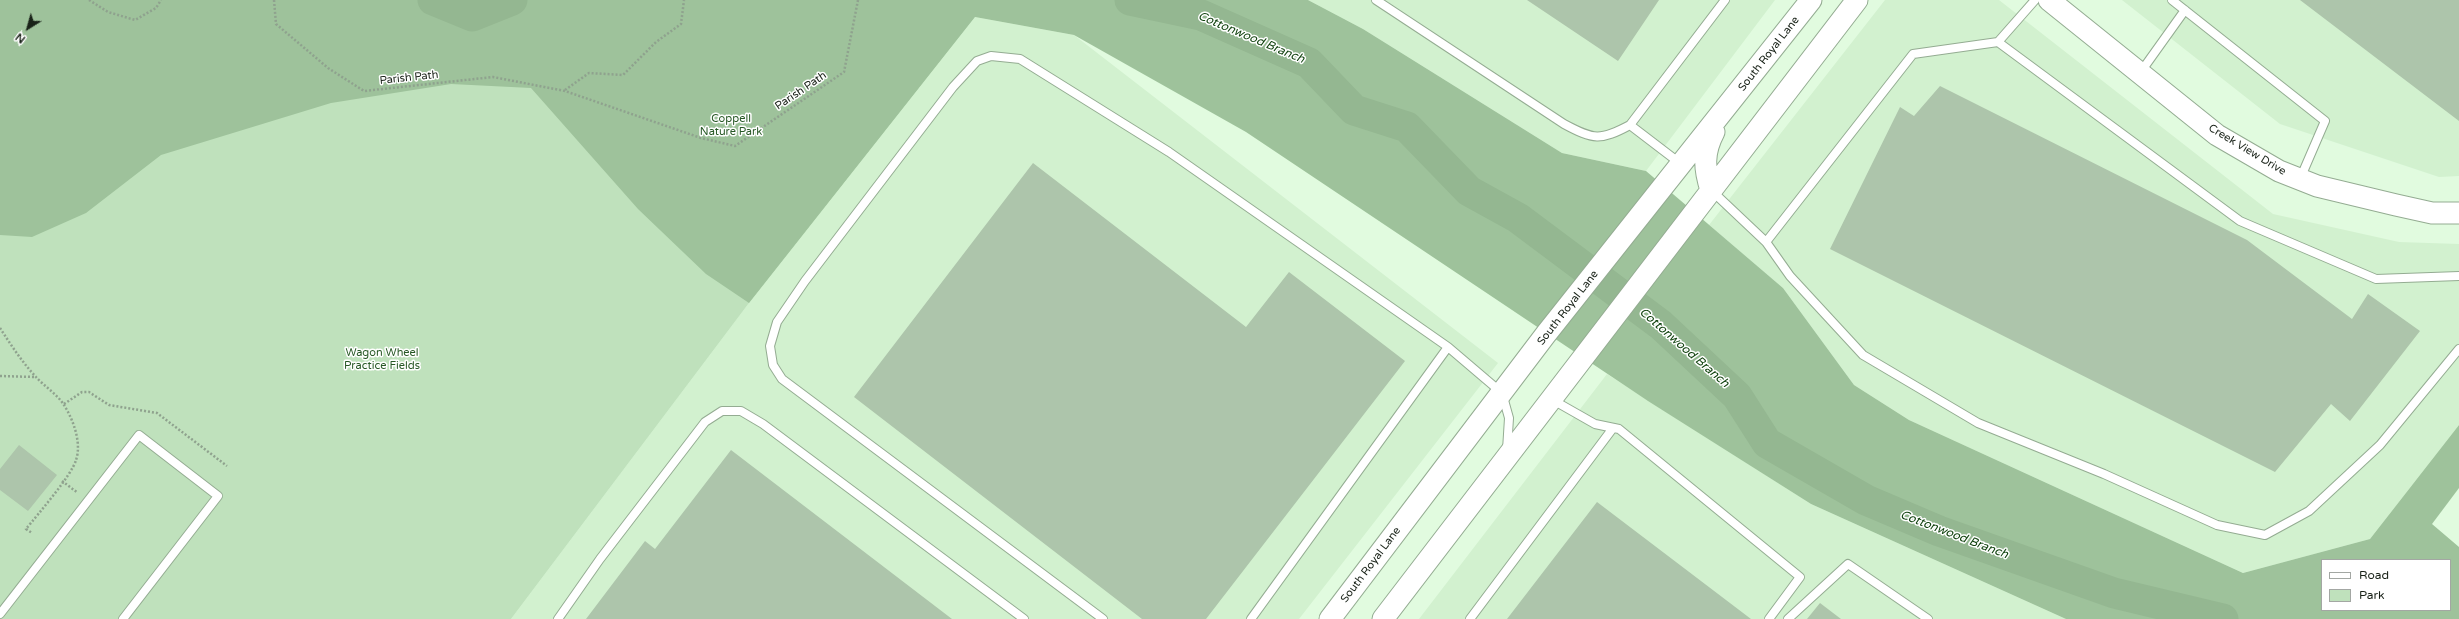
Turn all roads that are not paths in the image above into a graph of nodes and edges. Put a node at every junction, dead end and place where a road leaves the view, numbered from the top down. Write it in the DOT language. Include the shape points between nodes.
graph roads {
  1 [pos="1376,0"];
  2 [pos="1725,0"];
  3 [pos="1811,0"];
  4 [pos="1857,0"];
  5 [pos="2035,0"];
  6 [pos="2049,0"];
  7 [pos="2172,0"];
  8 [pos="2185,10"];
  9 [pos="1998,42"];
  10 [pos="2140,74"];
  11 [pos="1726,109"];
  12 [pos="1630,125"];
  13 [pos="1682,164"];
  14 [pos="2300,179"];
  15 [pos="1711,190"];
  16 [pos="2459,213"];
  17 [pos="1766,242"];
  18 [pos="2459,276"];
  19 [pos="1448,347"];
  20 [pos="2459,349"];
  21 [pos="1502,393"];
  22 [pos="1551,399"];
  23 [pos="1612,428"];
  24 [pos="1507,456"];
  25 [pos="0,614"];
  26 [pos="123,619"];
  27 [pos="558,619"];
  28 [pos="1024,619"];
  29 [pos="1103,619"];
  30 [pos="1251,619"];
  31 [pos="1330,619"];
  32 [pos="1383,619"];
  33 [pos="1470,619"];
  34 [pos="1769,619"];
  35 [pos="1788,619"];
  36 [pos="1928,619"];
  1 -- 12 [label="lane" via="1564,124 1588,136 1609,136"];
  2 -- 12 [label="lane"];
  3 -- 11 [label="main road, South Royal Lane"];
  4 -- 15 [label="main road"];
  5 -- 9 [label="lane"];
  6 -- 10 [label="main road, Creek View Drive"];
  7 -- 8 [label="lane"];
  8 -- 10 [label="lane"];
  8 -- 14 [label="lane" via="2325,121"];
  9 -- 17 [label="lane" via="1913,54"];
  9 -- 18 [label="lane" via="2240,221 2376,280"];
  10 -- 14 [label="main road, Creek View Drive" via="2217,135 2279,171"];
  11 -- 13 [label="main road, South Royal Lane"];
  11 -- 15 [label="main road" via="1706,148 1704,170"];
  12 -- 13 [label="lane"];
  13 -- 21 [label="main road, South Royal Lane"];
  14 -- 16 [label="main road, Creek View Drive" via="2317,186 2432,213"];
  15 -- 17 [label="lane"];
  15 -- 22 [label="main road"];
  17 -- 20 [label="lane" via="1806,293 1862,355 1978,422 2104,474 2217,526 2265,535 2310,511 2380,445"];
  19 -- 21 [label="lane"];
  19 -- 29 [label="lane" via="1169,152 1020,59 991,56 977,61 953,87 776,322 770,346 773,365 782,379"];
  19 -- 30 [label="lane"];
  21 -- 24 [label="lane" via="1509,418"];
  21 -- 31 [label="main road, South Royal Lane"];
  22 -- 23 [label="lane" via="1595,424"];
  22 -- 24 [label="main road"];
  23 -- 33 [label="lane"];
  23 -- 34 [label="lane" via="1619,429 1800,577"];
  24 -- 32 [label="main road"];
  25 -- 26 [label="lane" via="139,435 218,496"];
  27 -- 28 [label="lane" via="600,559 705,422 722,411 741,410"];
  35 -- 36 [label="lane" via="1848,564"];
}
